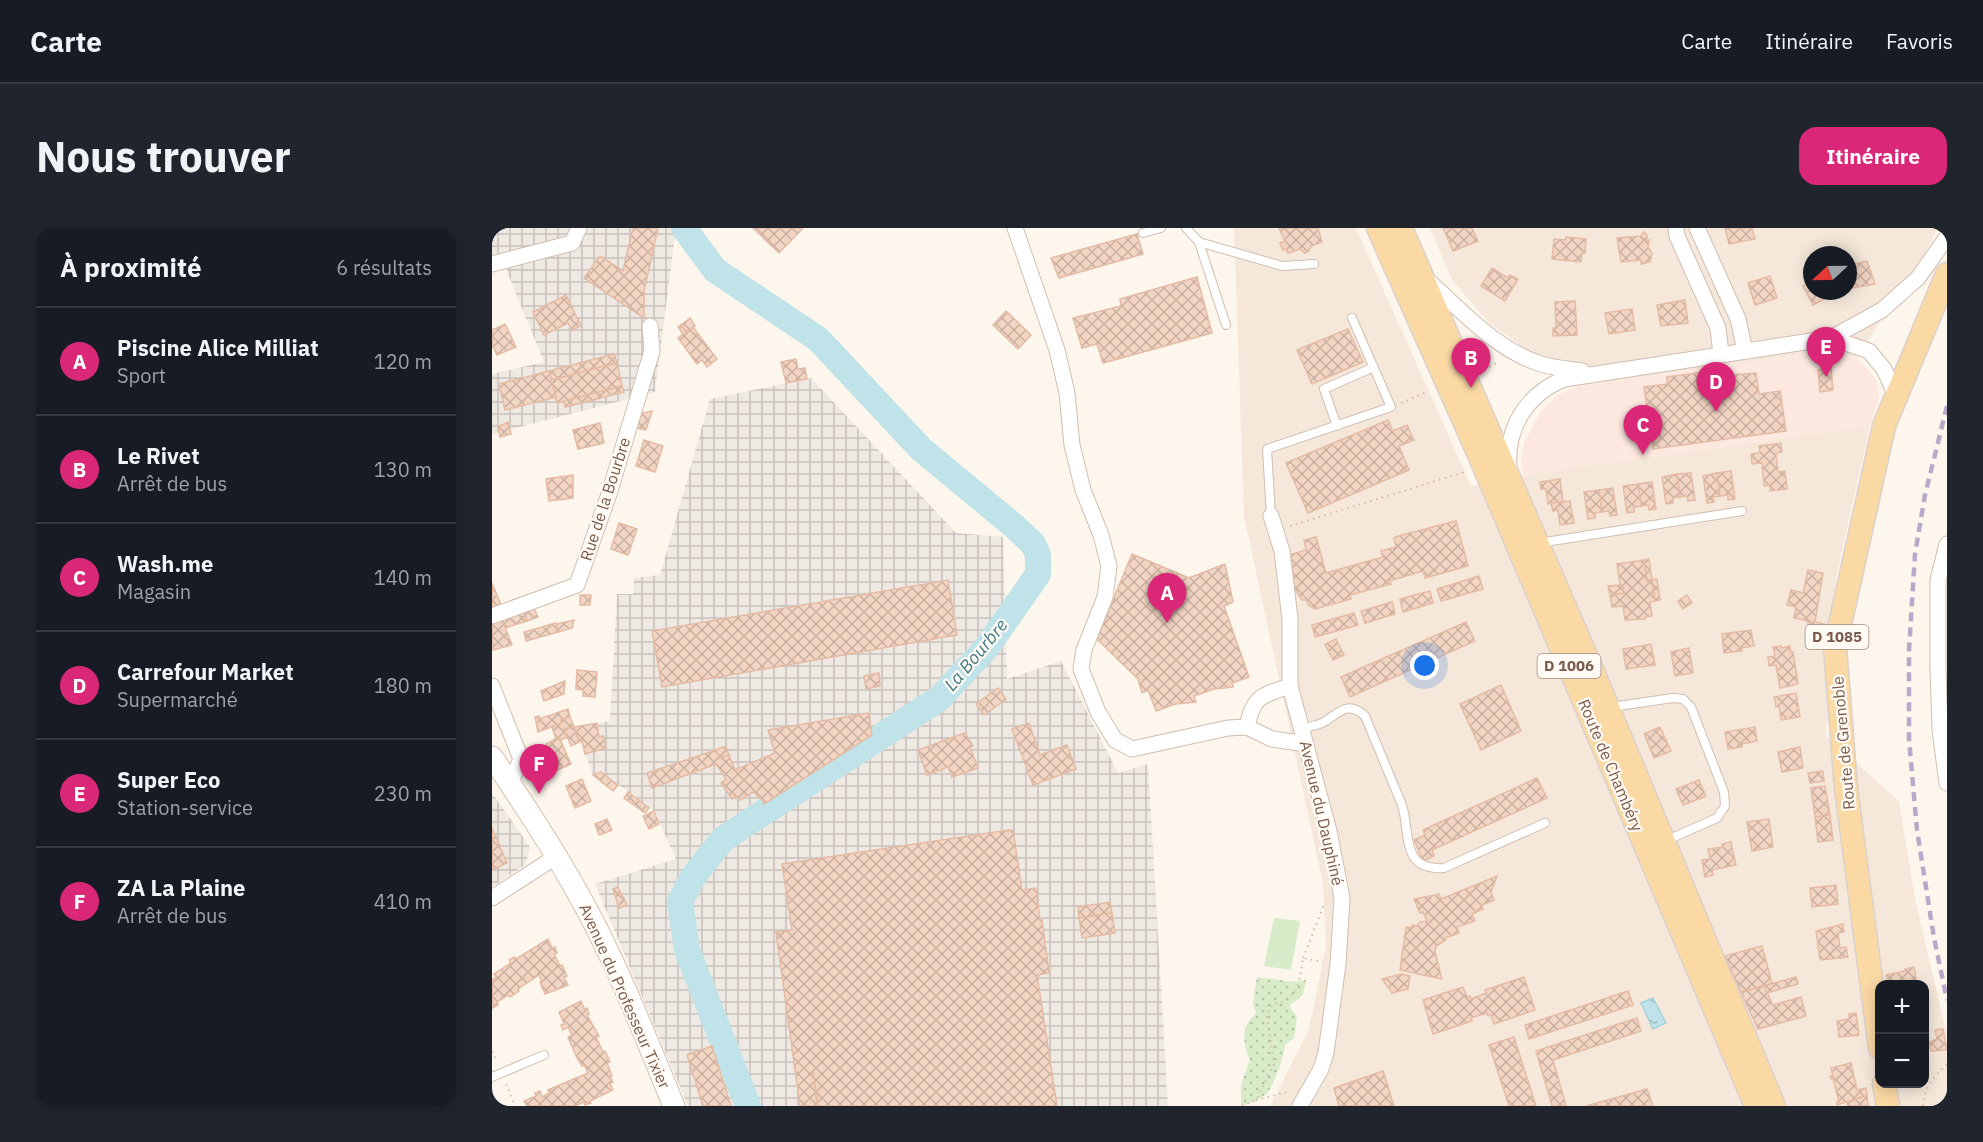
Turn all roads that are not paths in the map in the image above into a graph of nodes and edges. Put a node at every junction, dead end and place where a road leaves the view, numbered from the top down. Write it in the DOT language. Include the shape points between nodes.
graph roads {
  1 [pos="579,228"];
  2 [pos="1015,228"];
  3 [pos="1161,228"];
  4 [pos="1186,228"];
  5 [pos="1378,228"];
  6 [pos="1401,228"];
  7 [pos="1676,228"];
  8 [pos="1697,228"];
  9 [pos="1143,233"];
  10 [pos="1947,237"];
  11 [pos="1199,242"];
  12 [pos="492,264"];
  13 [pos="1314,264"];
  14 [pos="1421,274"];
  15 [pos="1947,274"];
  16 [pos="1352,318"];
  17 [pos="1226,325"];
  18 [pos="650,326"];
  19 [pos="1831,338"];
  20 [pos="1745,351"];
  21 [pos="1722,354"];
  22 [pos="1374,367"];
  23 [pos="1600,373"];
  24 [pos="1896,396"];
  25 [pos="1337,426"];
  26 [pos="1509,477"];
  27 [pos="1742,511"];
  28 [pos="1274,523"];
  29 [pos="1538,543"];
  30 [pos="1947,544"];
  31 [pos="492,616"];
  32 [pos="492,686"];
  33 [pos="1290,686"];
  34 [pos="1608,708"];
  35 [pos="1247,727"];
  36 [pos="1304,736"];
  37 [pos="492,757"];
  38 [pos="1947,783"];
  39 [pos="510,784"];
  40 [pos="1545,823"];
  41 [pos="1664,841"];
  42 [pos="557,856"];
  43 [pos="492,898"];
  44 [pos="1878,1034"];
  45 [pos="544,1055"];
  46 [pos="492,1077"];
  47 [pos="1885,1088"];
  48 [pos="674,1106"];
  49 [pos="1300,1106"];
  50 [pos="1756,1106"];
  51 [pos="1774,1106"];
  52 [pos="1888,1106"];
  1 -- 12 [label="street" via="572,243"];
  2 -- 35 [label="street" via="1057,350 1067,393 1071,445 1109,566 1105,597 1084,650 1081,669 1098,712 1115,740 1132,749"];
  3 -- 9 [label="lane"];
  4 -- 11 [label="lane"];
  5 -- 50 [label="main road, Route de Chambéry / D 1006" via="1480,457"];
  6 -- 14 [label="main road, Route de Chambéry / D 1006"];
  7 -- 21 [label="street" via="1718,328"];
  8 -- 20 [label="street" via="1738,319"];
  10 -- 19 [label="street" via="1918,278 1882,310"];
  11 -- 13 [label="lane" via="1282,266"];
  11 -- 17 [label="lane"];
  14 -- 23 [label="street" via="1490,337 1516,353 1541,364"];
  14 -- 26 [label="main road, Route de Chambéry / D 1006"];
  15 -- 24 [label="main road, Route de Grenoble / D 1085"];
  16 -- 22 [label="lane"];
  18 -- 31 [label="street, Rue de la Bourbre" via="652,351 577,585"];
  19 -- 20 [label="street"];
  19 -- 24 [label="street" via="1869,351 1884,369"];
  20 -- 21 [label="street"];
  21 -- 23 [label="street"];
  22 -- 25 [label="lane" via="1324,389"];
  22 -- 25 [label="lane" via="1390,407"];
  23 -- 26 [label="street" via="1564,379 1534,397 1512,434"];
  24 -- 44 [label="main road, Route de Grenoble / D 1085" via="1884,426 1835,647 1846,788"];
  25 -- 28 [label="lane" via="1267,449"];
  26 -- 29 [label="main road, Route de Chambéry / D 1006"];
  27 -- 29 [label="lane"];
  28 -- 33 [label="street, Avenue du Dauphiné" via="1282,551 1290,619"];
  29 -- 34 [label="main road, Route de Chambéry / D 1006"];
  30 -- 38 [label="street" via="1938,580 1938,668"];
  32 -- 39 [label="street" via="521,759"];
  33 -- 35 [label="street" via="1257,699 1250,709"];
  33 -- 36 [label="street, Avenue du Dauphiné"];
  34 -- 41 [label="main road, Route de Chambéry / D 1006"];
  34 -- 41 [label="lane" via="1673,698 1683,699 1691,707 1724,792 1725,806 1717,818"];
  35 -- 36 [label="street" via="1272,739"];
  36 -- 40 [label="lane" via="1344,709 1365,716 1402,805 1408,844 1418,864 1425,868 1444,868"];
  36 -- 49 [label="street, Avenue du Dauphiné" via="1342,898 1326,1053"];
  37 -- 39 [label="main road, Avenue du Professeur Tixier"];
  39 -- 42 [label="main road, Avenue du Professeur Tixier"];
  41 -- 51 [label="main road, Route de Chambéry / D 1006"];
  42 -- 43 [label="street"];
  42 -- 48 [label="main road, Avenue du Professeur Tixier" via="613,961"];
  45 -- 46 [label="lane"];
  47 -- 52 [label="main road"];
}
